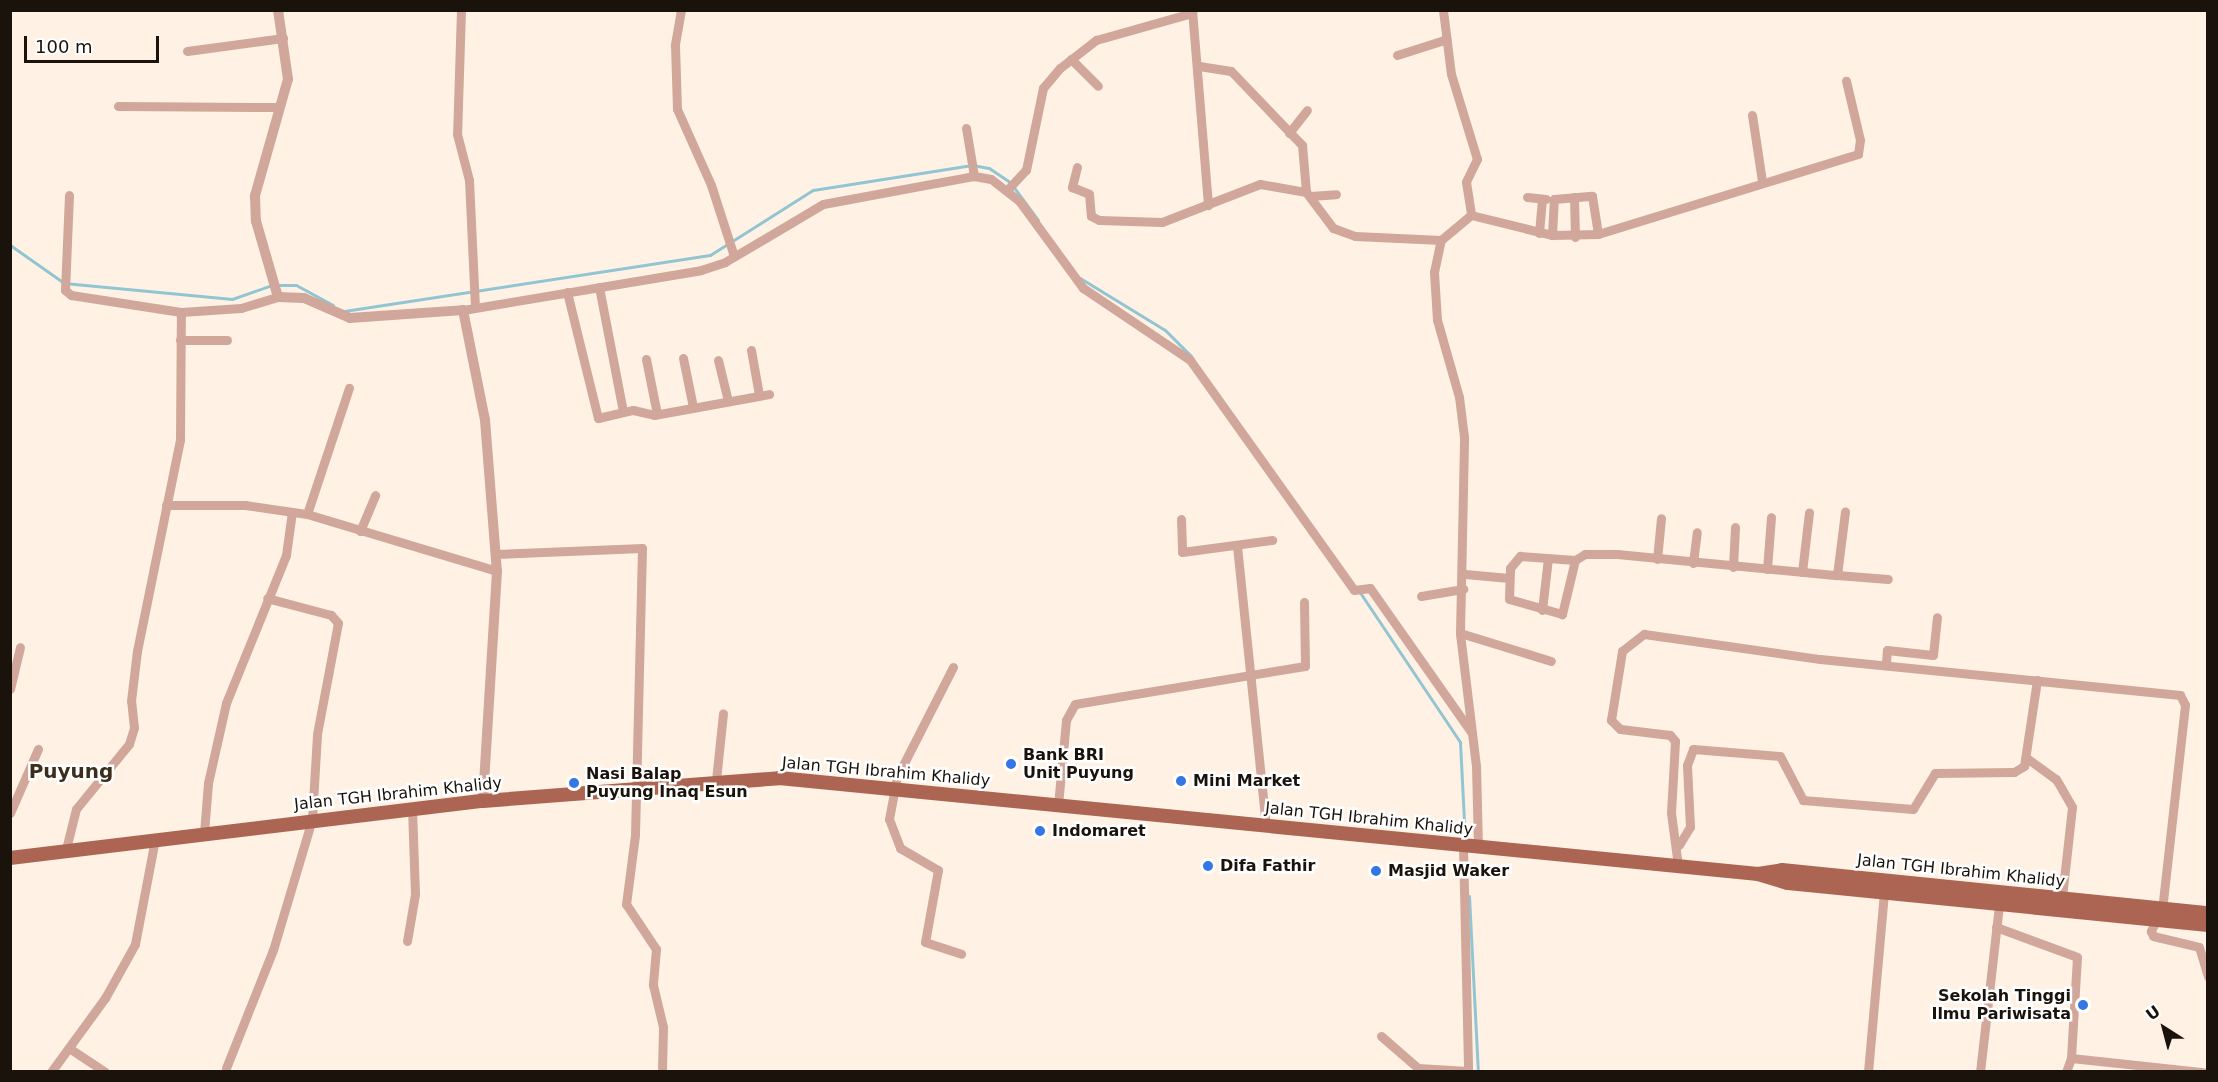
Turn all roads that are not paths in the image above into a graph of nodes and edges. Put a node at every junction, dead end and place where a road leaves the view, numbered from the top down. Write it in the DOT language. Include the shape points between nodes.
graph roads {
  1 [pos="278,10"];
  2 [pos="461,10"];
  3 [pos="681,10"];
  4 [pos="1443,10"];
  5 [pos="1192,12"];
  6 [pos="283,38"];
  7 [pos="1447,39"];
  8 [pos="187,51"];
  9 [pos="1397,55"];
  10 [pos="1071,59"];
  11 [pos="1199,66"];
  12 [pos="1846,81"];
  13 [pos="1098,86"];
  14 [pos="118,106"];
  15 [pos="279,107"];
  16 [pos="1307,110"];
  17 [pos="1752,115"];
  18 [pos="966,128"];
  19 [pos="1289,133"];
  20 [pos="1077,167"];
  21 [pos="973,169"];
  22 [pos="1762,181"];
  23 [pos="1011,186"];
  24 [pos="1308,194"];
  25 [pos="1336,194"];
  26 [pos="69,195"];
  27 [pos="1527,197"];
  28 [pos="1574,197"];
  29 [pos="1542,199"];
  30 [pos="1554,199"];
  31 [pos="1208,205"];
  32 [pos="1471,215"];
  33 [pos="1539,233"];
  34 [pos="1598,234"];
  35 [pos="1552,235"];
  36 [pos="1575,237"];
  37 [pos="1441,240"];
  38 [pos="732,250"];
  39 [pos="599,287"];
  40 [pos="567,292"];
  41 [pos="277,296"];
  42 [pos="475,304"];
  43 [pos="463,310"];
  44 [pos="181,312"];
  45 [pos="180,340"];
  46 [pos="227,340"];
  47 [pos="751,350"];
  48 [pos="683,358"];
  49 [pos="646,359"];
  50 [pos="718,360"];
  51 [pos="349,388"];
  52 [pos="728,401"];
  53 [pos="693,407"];
  54 [pos="624,412"];
  55 [pos="657,414"];
  56 [pos="375,495"];
  57 [pos="166,506"];
  58 [pos="292,512"];
  59 [pos="1809,512"];
  60 [pos="1845,512"];
  61 [pos="307,514"];
  62 [pos="1771,517"];
  63 [pos="1660,518"];
  64 [pos="1181,519"];
  65 [pos="1735,527"];
  66 [pos="360,531"];
  67 [pos="1697,532"];
  68 [pos="1272,540"];
  69 [pos="1237,546"];
  70 [pos="496,554"];
  71 [pos="1548,558"];
  72 [pos="1657,559"];
  73 [pos="1575,560"];
  74 [pos="1693,563"];
  75 [pos="1733,567"];
  76 [pos="1767,569"];
  77 [pos="497,571"];
  78 [pos="1802,572"];
  79 [pos="1465,574"];
  80 [pos="1837,575"];
  81 [pos="1509,578"];
  82 [pos="1888,579"];
  83 [pos="1463,589"];
  84 [pos="1421,596"];
  85 [pos="267,598"];
  86 [pos="1304,602"];
  87 [pos="1542,610"];
  88 [pos="1937,617"];
  89 [pos="1460,633"];
  90 [pos="20,647"];
  91 [pos="1551,661"];
  92 [pos="1886,663"];
  93 [pos="953,667"];
  94 [pos="1253,678"];
  95 [pos="2037,680"];
  96 [pos="10,689"];
  97 [pos="723,712"];
  98 [pos="1472,733"];
  99 [pos="38,750"];
  100 [pos="2028,759"];
  101 [pos="717,780"];
  102 [pos="637,786"];
  103 [pos="894,786"];
  104 [pos="483,801"];
  105 [pos="1058,805"];
  106 [pos="412,809"];
  107 [pos="10,813"];
  108 [pos="312,819"];
  109 [pos="1266,825"];
  110 [pos="204,833"];
  111 [pos="155,839"];
  112 [pos="1679,845"];
  113 [pos="1470,847"];
  114 [pos="66,849"];
  115 [pos="10,858"];
  116 [pos="1678,866"];
  117 [pos="1758,874"];
  118 [pos="1884,891"];
  119 [pos="2062,898"];
  120 [pos="1999,904"];
  121 [pos="2208,913"];
  122 [pos="2161,914"];
  123 [pos="2208,925"];
  124 [pos="1996,927"];
  125 [pos="407,941"];
  126 [pos="961,954"];
  127 [pos="2208,977"];
  128 [pos="1381,1036"];
  129 [pos="69,1048"];
  130 [pos="2071,1058"];
  131 [pos="226,1068"];
  132 [pos="51,1071"];
  133 [pos="105,1071"];
  134 [pos="662,1071"];
  135 [pos="1468,1071"];
  136 [pos="1868,1071"];
  137 [pos="1980,1071"];
  138 [pos="2066,1071"];
  139 [pos="2205,1071"];
  1 -- 6 [label="street"];
  2 -- 42 [label="street" via="457,134 469,180"];
  3 -- 38 [label="street" via="675,45 677,109"];
  4 -- 7 [label="street"];
  5 -- 10 [label="street" via="1104,37"];
  5 -- 11 [label="street"];
  6 -- 8 [label="street"];
  6 -- 15 [label="street" via="290,67"];
  7 -- 9 [label="street"];
  7 -- 32 [label="street" via="1451,74 1478,159 1466,182"];
  10 -- 13 [label="street"];
  10 -- 23 [label="street" via="1043,88 1026,170"];
  11 -- 19 [label="street" via="1231,71"];
  11 -- 31 [label="street"];
  12 -- 22 [label="street" via="1860,153"];
  14 -- 15 [label="street"];
  15 -- 41 [label="street" via="255,196"];
  16 -- 19 [label="street"];
  17 -- 22 [label="street"];
  18 -- 21 [label="street"];
  19 -- 24 [label="street" via="1303,148"];
  20 -- 31 [label="street" via="1072,187 1089,194 1095,219 1162,222"];
  21 -- 23 [label="street"];
  21 -- 38 [label="street" via="824,204"];
  22 -- 34 [label="street"];
  23 -- 98 [label="street" via="1083,288 1190,360"];
  24 -- 25 [label="street"];
  24 -- 31 [label="street" via="1260,184"];
  24 -- 37 [label="street" via="1329,224 1347,234"];
  26 -- 44 [label="street" via="65,285"];
  27 -- 29 [label="street"];
  28 -- 30 [label="street"];
  28 -- 34 [label="street" via="1595,198"];
  28 -- 36 [label="street"];
  29 -- 30 [label="street"];
  29 -- 33 [label="street"];
  30 -- 35 [label="street"];
  32 -- 33 [label="street"];
  32 -- 37 [label="street"];
  33 -- 35 [label="street"];
  34 -- 36 [label="street"];
  35 -- 36 [label="street"];
  37 -- 79 [label="street" via="1436,306 1462,416"];
  38 -- 39 [label="street" via="701,270"];
  39 -- 40 [label="street"];
  39 -- 54 [label="street"];
  40 -- 42 [label="street"];
  40 -- 54 [label="street" via="593,414"];
  41 -- 43 [label="street" via="304,298 350,318"];
  41 -- 44 [label="street" via="241,308"];
  42 -- 43 [label="street"];
  43 -- 70 [label="street" via="485,420"];
  44 -- 45 [label="street"];
  45 -- 46 [label="street"];
  45 -- 57 [label="street" via="180,440"];
  47 -- 52 [label="street" via="764,394"];
  48 -- 53 [label="street"];
  49 -- 55 [label="street"];
  50 -- 52 [label="street"];
  51 -- 61 [label="street"];
  52 -- 53 [label="street"];
  53 -- 55 [label="street"];
  54 -- 55 [label="street"];
  56 -- 66 [label="street"];
  57 -- 58 [label="street" via="245,505"];
  57 -- 114 [label="street" via="137,651 132,737 81,800"];
  58 -- 61 [label="street"];
  58 -- 85 [label="street" via="286,555"];
  59 -- 78 [label="street"];
  60 -- 80 [label="street"];
  61 -- 66 [label="street"];
  62 -- 76 [label="street"];
  63 -- 72 [label="street"];
  64 -- 69 [label="street" via="1182,552"];
  65 -- 75 [label="street"];
  66 -- 77 [label="street"];
  67 -- 74 [label="street"];
  68 -- 69 [label="street"];
  69 -- 94 [label="street"];
  70 -- 77 [label="street"];
  70 -- 102 [label="street" via="641,546"];
  71 -- 73 [label="street"];
  71 -- 81 [label="street" via="1516,557"];
  71 -- 87 [label="street"];
  72 -- 73 [label="street" via="1593,553"];
  72 -- 74 [label="street"];
  73 -- 87 [label="street" via="1562,613"];
  74 -- 75 [label="street"];
  75 -- 76 [label="street"];
  76 -- 78 [label="street"];
  77 -- 104 [label="street"];
  78 -- 80 [label="street"];
  79 -- 81 [label="street"];
  79 -- 83 [label="street"];
  80 -- 82 [label="street"];
  81 -- 87 [label="street" via="1510,600"];
  83 -- 84 [label="street"];
  83 -- 89 [label="street"];
  85 -- 108 [label="street" via="338,621 316,734"];
  85 -- 110 [label="street" via="226,703 208,783"];
  86 -- 94 [label="street" via="1308,664"];
  88 -- 92 [label="street" via="1933,655 1887,650"];
  89 -- 91 [label="street"];
  89 -- 98 [label="street"];
  90 -- 96 [label="street"];
  92 -- 95 [label="street"];
  92 -- 112 [label="street" via="1647,634 1627,646 1611,720 1620,729 1674,738 1671,821"];
  93 -- 103 [label="street"];
  94 -- 105 [label="street" via="1075,704 1066,720"];
  94 -- 109 [label="street"];
  95 -- 100 [label="street"];
  95 -- 122 [label="street" via="2184,698"];
  97 -- 101 [label="street"];
  98 -- 113 [label="street"];
  99 -- 107 [label="street"];
  100 -- 112 [label="street" via="2014,772 1935,773 1913,809 1803,800 1780,756 1696,748 1687,765 1690,827"];
  100 -- 119 [label="street" via="2056,779 2072,807"];
  101 -- 102 [label="main road, Jalan TGH Ibrahim Khalidy"];
  101 -- 103 [label="main road, Jalan TGH Ibrahim Khalidy"];
  102 -- 104 [label="main road, Jalan TGH Ibrahim Khalidy"];
  102 -- 134 [label="street" via="626,904 655,946 653,985 663,1027"];
  103 -- 105 [label="main road, Jalan TGH Ibrahim Khalidy"];
  103 -- 126 [label="street" via="891,835 915,860 938,870 924,941"];
  104 -- 106 [label="main road, Jalan TGH Ibrahim Khalidy"];
  105 -- 109 [label="main road, Jalan TGH Ibrahim Khalidy"];
  106 -- 108 [label="main road, Jalan TGH Ibrahim Khalidy"];
  106 -- 125 [label="street" via="415,894"];
  108 -- 110 [label="main road, Jalan TGH Ibrahim Khalidy"];
  108 -- 131 [label="street" via="273,950"];
  109 -- 113 [label="main road, Jalan TGH Ibrahim Khalidy"];
  110 -- 111 [label="main road, Jalan TGH Ibrahim Khalidy"];
  111 -- 114 [label="main road, Jalan TGH Ibrahim Khalidy"];
  111 -- 129 [label="street" via="142,927 105,998"];
  112 -- 116 [label="street"];
  113 -- 116 [label="main road, Jalan TGH Ibrahim Khalidy"];
  113 -- 135 [label="street"];
  114 -- 115 [label="main road, Jalan TGH Ibrahim Khalidy"];
  116 -- 117 [label="main road, Jalan TGH Ibrahim Khalidy"];
  117 -- 118 [label="main road, Jalan TGH Ibrahim Khalidy" via="1788,883"];
  117 -- 119 [label="main road, Jalan TGH Ibrahim Khalidy" via="1782,870"];
  118 -- 120 [label="main road, Jalan TGH Ibrahim Khalidy"];
  118 -- 136 [label="street"];
  119 -- 122 [label="main road, Jalan TGH Ibrahim Khalidy"];
  120 -- 122 [label="main road, Jalan TGH Ibrahim Khalidy"];
  120 -- 124 [label="street"];
  121 -- 122 [label="main road"];
  122 -- 123 [label="main road"];
  122 -- 127 [label="street" via="2153,936 2199,947"];
  124 -- 130 [label="street" via="2077,957"];
  124 -- 137 [label="street"];
  128 -- 135 [label="street" via="1418,1068"];
  129 -- 132 [label="street"];
  129 -- 133 [label="street"];
  130 -- 138 [label="street"];
  130 -- 139 [label="street"];
}
